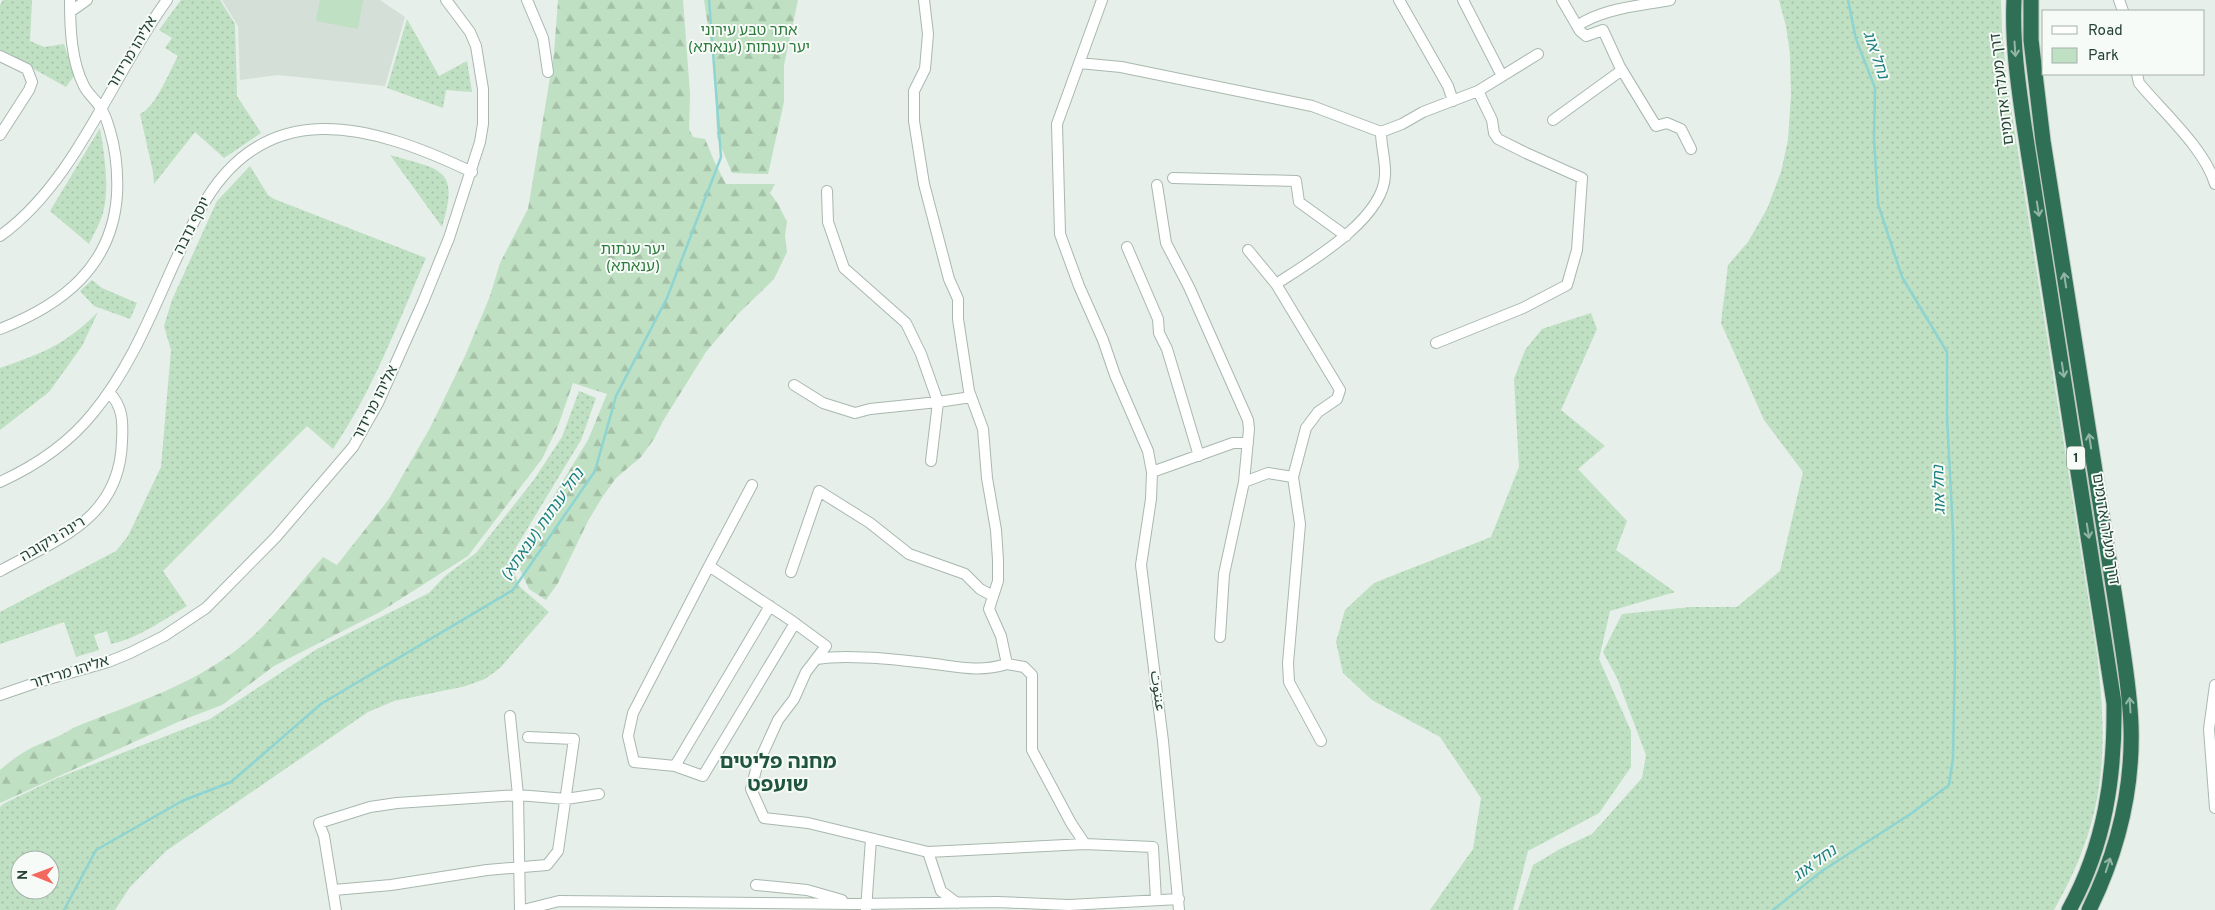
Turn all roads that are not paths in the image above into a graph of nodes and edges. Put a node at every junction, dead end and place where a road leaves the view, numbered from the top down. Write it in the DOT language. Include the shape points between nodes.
graph roads {
  1 [pos="70,0"];
  2 [pos="87,0"];
  3 [pos="167,0"];
  4 [pos="446,0"];
  5 [pos="527,0"];
  6 [pos="924,0"];
  7 [pos="1102,0"];
  8 [pos="1399,0"];
  9 [pos="1462,0"];
  10 [pos="1562,0"];
  11 [pos="1670,0"];
  12 [pos="2014,0"];
  13 [pos="2031,0"];
  14 [pos="70,12"];
  15 [pos="1577,26"];
  16 [pos="1538,54"];
  17 [pos="0,56"];
  18 [pos="1079,63"];
  19 [pos="1622,70"];
  20 [pos="548,72"];
  21 [pos="2137,75"];
  22 [pos="1502,76"];
  23 [pos="1478,91"];
  24 [pos="1453,101"];
  25 [pos="101,107"];
  26 [pos="1553,120"];
  27 [pos="1381,132"];
  28 [pos="0,135"];
  29 [pos="1691,149"];
  30 [pos="472,172"];
  31 [pos="1173,178"];
  32 [pos="2215,184"];
  33 [pos="1157,185"];
  34 [pos="827,191"];
  35 [pos="0,236"];
  36 [pos="1346,236"];
  37 [pos="1127,247"];
  38 [pos="1248,250"];
  39 [pos="1276,284"];
  40 [pos="0,329"];
  41 [pos="1436,343"];
  42 [pos="794,385"];
  43 [pos="109,392"];
  44 [pos="971,397"];
  45 [pos="938,402"];
  46 [pos="1248,443"];
  47 [pos="1199,456"];
  48 [pos="932,461"];
  49 [pos="1152,472"];
  50 [pos="1293,477"];
  51 [pos="0,482"];
  52 [pos="1244,482"];
  53 [pos="752,485"];
  54 [pos="709,566"];
  55 [pos="0,571"];
  56 [pos="791,572"];
  57 [pos="994,596"];
  58 [pos="770,606"];
  59 [pos="795,623"];
  60 [pos="1220,637"];
  61 [pos="816,658"];
  62 [pos="1007,664"];
  63 [pos="2215,685"];
  64 [pos="0,695"];
  65 [pos="510,716"];
  66 [pos="528,738"];
  67 [pos="1321,741"];
  68 [pos="675,766"];
  69 [pos="599,794"];
  70 [pos="518,796"];
  71 [pos="566,799"];
  72 [pos="2215,808"];
  73 [pos="871,839"];
  74 [pos="1085,844"];
  75 [pos="928,852"];
  76 [pos="520,867"];
  77 [pos="756,885"];
  78 [pos="334,890"];
  79 [pos="1179,899"];
  80 [pos="1156,900"];
  81 [pos="957,903"];
  82 [pos="2096,903"];
  83 [pos="688,906"];
  84 [pos="863,906"];
  85 [pos="937,907"];
  86 [pos="527,909"];
  87 [pos="336,910"];
  88 [pos="1179,910"];
  89 [pos="2069,910"];
  90 [pos="2089,910"];
  1 -- 14 [label="street"];
  2 -- 14 [label="street"];
  3 -- 25 [label="street, אליהו מרידור"];
  4 -- 30 [label="street, אליהו מרידור" via="470,32 480,64 483,124"];
  5 -- 20 [label="street" via="543,38"];
  6 -- 44 [label="street" via="928,34 925,69 914,91 918,151 949,279 958,298 959,327"];
  7 -- 18 [label="street, عنتوت"];
  8 -- 24 [label="street" via="1448,86"];
  9 -- 22 [label="street"];
  10 -- 15 [label="street"];
  11 -- 15 [label="street" via="1606,13"];
  12 -- 89 [label="highway, דרך מעלה אדומים / 1, one-way" via="2016,66 2024,125 2114,703 2115,740 2107,808 2089,870"];
  82 -- 13 [label="highway, דרך מעלה אדומים / 1, one-way" via="2115,843 2128,783 2131,733 2128,688 2043,141 2031,40"];
  14 -- 25 [label="street" via="81,77"];
  15 -- 19 [label="street" via="1586,36 1603,30"];
  16 -- 22 [label="street"];
  17 -- 28 [label="street" via="27,70 32,82"];
  18 -- 27 [label="street" via="1121,67 1312,106"];
  18 -- 49 [label="street, عنتوت" via="1057,124 1060,234 1148,451"];
  19 -- 26 [label="street"];
  19 -- 29 [label="street" via="1656,126 1667,124 1681,129"];
  21 -- 32 [label="street" via="2140,83 2201,155 2212,172"];
  22 -- 23 [label="street"];
  23 -- 24 [label="street"];
  23 -- 41 [label="street" via="1498,139 1582,178 1577,250 1567,286"];
  24 -- 27 [label="street"];
  25 -- 35 [label="street, אליהו מרידור" via="52,186 26,216"];
  25 -- 40 [label="street" via="114,145 118,184 115,214 106,242 92,265 71,289 44,309"];
  27 -- 36 [label="street" via="1386,174 1382,193"];
  30 -- 43 [label="street, יוסף נדבה" via="444,158 379,135 348,130 303,130 266,142 229,170 210,192 131,356"];
  30 -- 64 [label="street, אליהו מרידור" via="449,238 378,403 353,447 276,537 206,608 164,636 108,662"];
  31 -- 36 [label="street" via="1296,181 1299,202"];
  33 -- 46 [label="street" via="1166,243 1248,420"];
  34 -- 45 [label="street" via="828,222 844,268 906,323"];
  36 -- 39 [label="street"];
  37 -- 47 [label="street" via="1158,319 1159,333 1167,348"];
  38 -- 39 [label="street"];
  39 -- 50 [label="street" via="1340,390 1337,399 1318,412 1306,428"];
  42 -- 45 [label="street" via="823,403 855,413"];
  43 -- 51 [label="street, יוסף נדבה" via="93,414 65,441 29,467"];
  43 -- 55 [label="street, רינה ניקובה" via="121,408 122,444 116,478 103,504 76,529"];
  44 -- 45 [label="street"];
  44 -- 57 [label="street" via="983,429 996,530 998,581"];
  45 -- 48 [label="street"];
  46 -- 47 [label="street" via="1233,443"];
  46 -- 52 [label="street"];
  47 -- 49 [label="street"];
  49 -- 79 [label="street, عنتوت" via="1141,565"];
  50 -- 52 [label="street" via="1268,473"];
  50 -- 67 [label="street" via="1300,524 1289,682"];
  52 -- 60 [label="street" via="1224,574"];
  53 -- 54 [label="street"];
  54 -- 58 [label="street"];
  54 -- 68 [label="street" via="633,713 628,736 634,762"];
  56 -- 57 [label="street" via="819,491 870,523 909,554 965,574 980,589"];
  57 -- 62 [label="street" via="989,609 1001,636"];
  58 -- 59 [label="street"];
  58 -- 68 [label="street"];
  59 -- 61 [label="street" via="826,646"];
  59 -- 68 [label="street" via="703,776"];
  61 -- 62 [label="street" via="832,656 918,662 960,669"];
  61 -- 73 [label="street" via="794,699 778,720 757,766 751,790 764,818 808,823"];
  62 -- 74 [label="street" via="1024,666 1032,675 1032,750 1070,823"];
  63 -- 72 [label="street" via="2209,729"];
  65 -- 70 [label="street"];
  66 -- 71 [label="street" via="574,739"];
  69 -- 71 [label="street"];
  70 -- 71 [label="street"];
  70 -- 76 [label="street"];
  70 -- 78 [label="street" via="397,802 319,823"];
  71 -- 76 [label="street" via="558,851 547,865"];
  73 -- 75 [label="street"];
  73 -- 84 [label="street"];
  74 -- 75 [label="street"];
  74 -- 80 [label="street" via="1153,847"];
  75 -- 81 [label="street" via="941,891"];
  76 -- 78 [label="street"];
  76 -- 86 [label="street"];
  77 -- 84 [label="street" via="807,890"];
  78 -- 87 [label="street"];
  79 -- 80 [label="street"];
  79 -- 88 [label="street, عنتوت"];
  80 -- 81 [label="street" via="1068,906"];
  81 -- 85 [label="street"];
  82 -- 90 [label="highway, דרך מעלה אדומים / 1"];
  83 -- 84 [label="street"];
  83 -- 86 [label="street" via="559,901"];
  84 -- 85 [label="street"];
}
